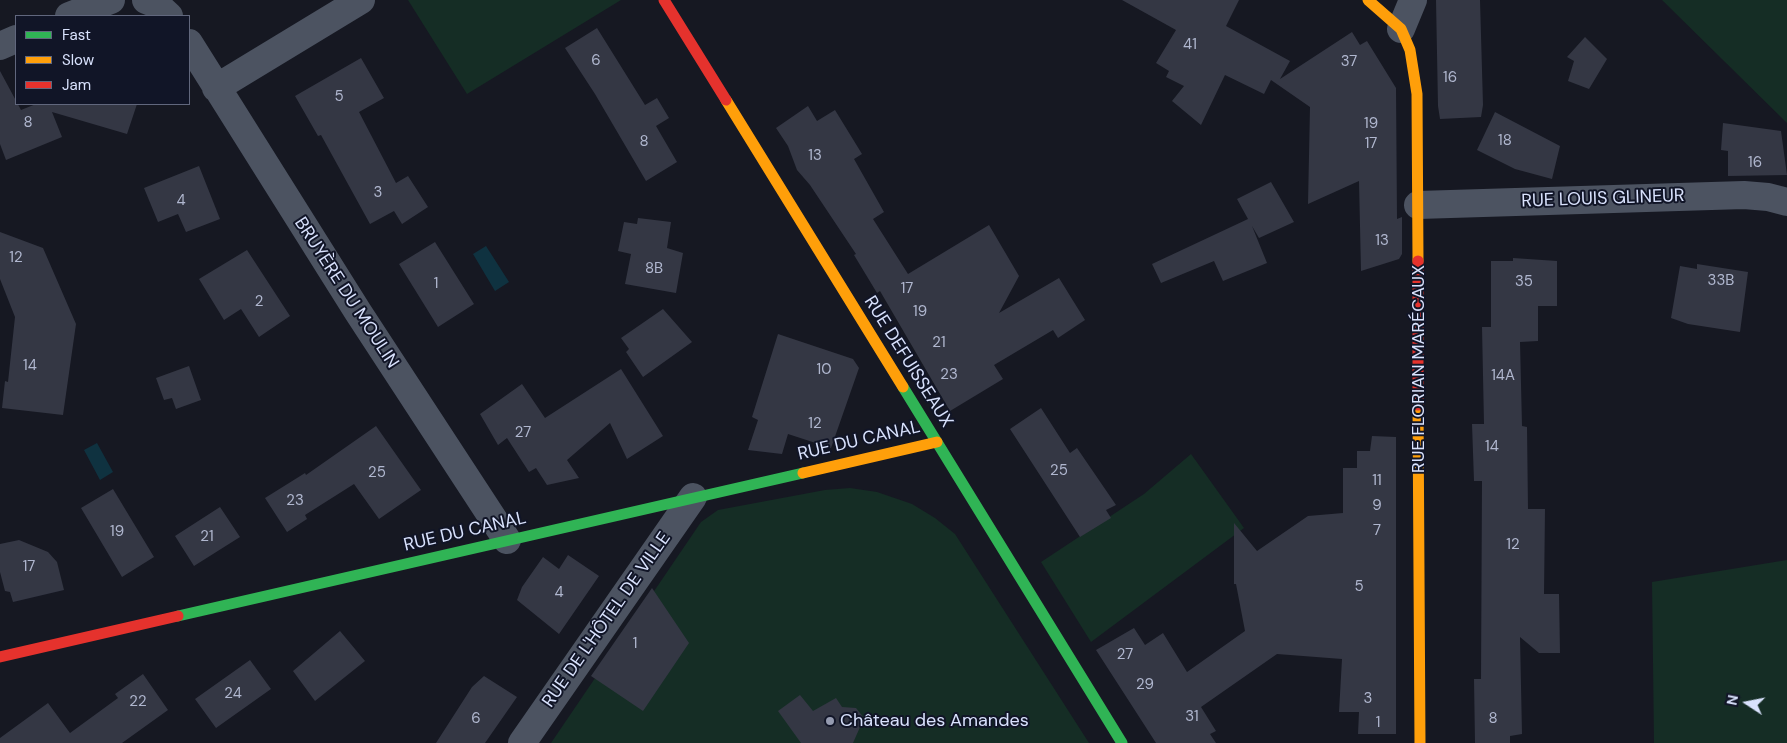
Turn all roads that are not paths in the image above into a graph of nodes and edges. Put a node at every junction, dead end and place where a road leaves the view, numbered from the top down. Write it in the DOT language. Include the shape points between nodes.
graph roads {
  1 [pos="111,0"];
  2 [pos="146,0"];
  3 [pos="361,0"];
  4 [pos="664,0"];
  5 [pos="1368,0"];
  6 [pos="1413,0"];
  7 [pos="72,15"];
  8 [pos="168,15"];
  9 [pos="1401,29"];
  10 [pos="15,39"];
  11 [pos="190,45"];
  12 [pos="0,46"];
  13 [pos="216,88"];
  14 [pos="1787,202"];
  15 [pos="1418,204"];
  16 [pos="937,442"];
  17 [pos="693,497"];
  18 [pos="507,540"];
  19 [pos="0,658"];
  20 [pos="522,743"];
  21 [pos="1122,743"];
  22 [pos="1420,743"];
  1 -- 7 [label="street"];
  2 -- 8 [label="street"];
  3 -- 13 [label="street"];
  4 -- 16 [label="street, RUE DEFUISSEAUX"];
  5 -- 9 [label="street"];
  6 -- 9 [label="street"];
  9 -- 15 [label="street, RUE FLORIAN MARÉCAUX" via="1410,50 1416,87"];
  10 -- 12 [label="street"];
  11 -- 13 [label="street, BRUYÈRE DU MOULIN"];
  13 -- 18 [label="street, BRUYÈRE DU MOULIN"];
  14 -- 15 [label="street, RUE LOUIS GLINEUR" via="1744,195"];
  15 -- 22 [label="street, RUE FLORIAN MARÉCAUX"];
  16 -- 17 [label="street, RUE DU CANAL"];
  16 -- 21 [label="street, RUE DEFUISSEAUX"];
  17 -- 18 [label="street, RUE DU CANAL"];
  17 -- 20 [label="street, RUE DE L'HÔTEL DE VILLE"];
  18 -- 19 [label="street, RUE DU CANAL"];
}
